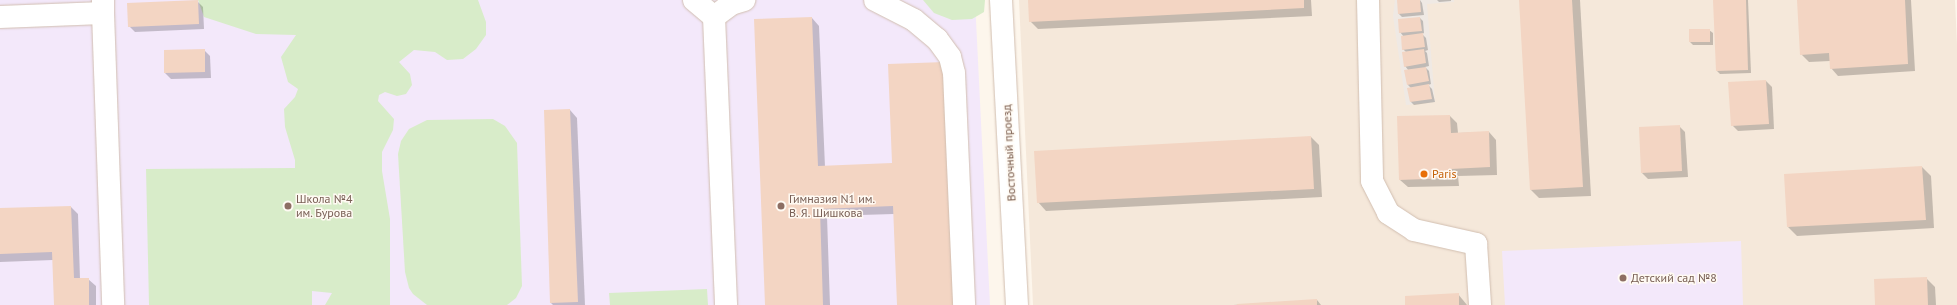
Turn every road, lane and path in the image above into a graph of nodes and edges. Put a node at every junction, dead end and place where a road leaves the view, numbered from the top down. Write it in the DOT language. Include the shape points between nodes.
graph roads {
  1 [pos="694,0"];
  2 [pos="744,0"];
  3 [pos="874,0"];
  4 [pos="1001,0"];
  5 [pos="1368,0"];
  6 [pos="103,6"];
  7 [pos="0,17"];
  8 [pos="714,17"];
  9 [pos="113,305"];
  10 [pos="726,305"];
  11 [pos="964,305"];
  12 [pos="1017,305"];
  13 [pos="1480,305"];
  1 -- 8 [label="street"];
  2 -- 8 [label="street" via="731,4"];
  3 -- 11 [label="street" via="914,20 937,39 950,57 954,73"];
  4 -- 12 [label="street, Восточный проезд"];
  5 -- 13 [label="street" via="1372,181 1388,212 1414,230 1476,244"];
  6 -- 7 [label="street"];
  6 -- 9 [label="street"];
  8 -- 10 [label="street"];
}
